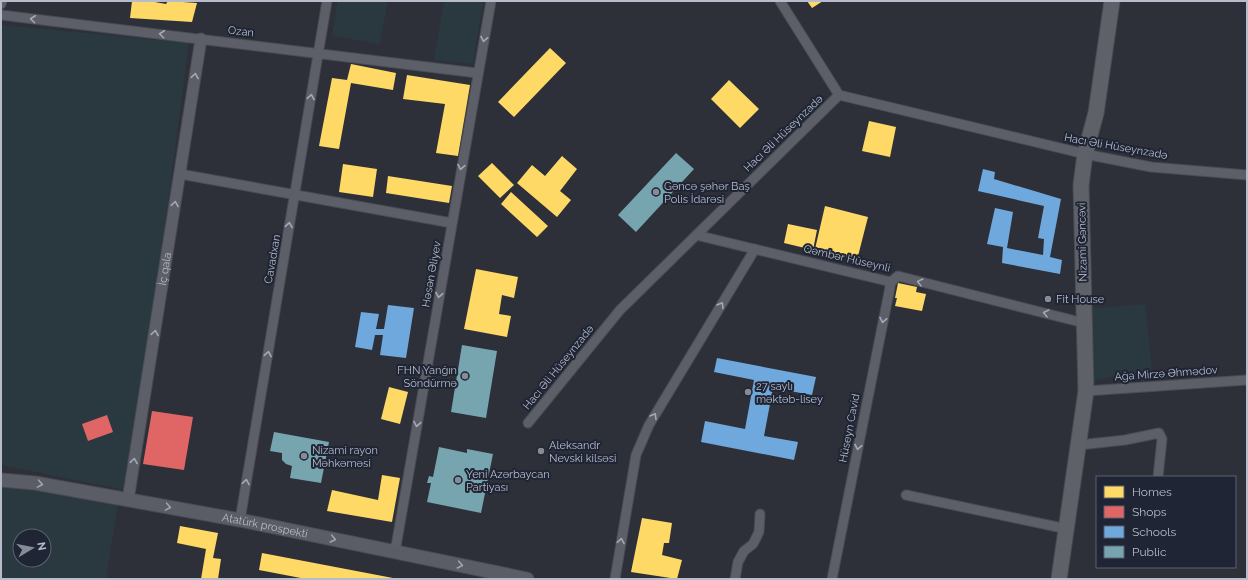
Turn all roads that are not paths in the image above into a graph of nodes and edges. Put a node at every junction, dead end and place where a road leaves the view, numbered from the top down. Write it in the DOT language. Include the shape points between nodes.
graph roads {
  1 [pos="2,1"];
  2 [pos="327,1"];
  3 [pos="491,1"];
  4 [pos="780,1"];
  5 [pos="1112,1"];
  6 [pos="1,4"];
  7 [pos="1,15"];
  8 [pos="201,39"];
  9 [pos="318,53"];
  10 [pos="477,73"];
  11 [pos="839,95"];
  12 [pos="1085,154"];
  13 [pos="180,174"];
  14 [pos="1247,174"];
  15 [pos="294,196"];
  16 [pos="452,223"];
  17 [pos="696,235"];
  18 [pos="755,249"];
  19 [pos="891,282"];
  20 [pos="1084,323"];
  21 [pos="1247,380"];
  22 [pos="1086,391"];
  23 [pos="528,423"];
  24 [pos="1079,445"];
  25 [pos="1158,476"];
  26 [pos="1,480"];
  27 [pos="906,495"];
  28 [pos="128,500"];
  29 [pos="760,514"];
  30 [pos="240,520"];
  31 [pos="1067,529"];
  32 [pos="395,552"];
  33 [pos="527,579"];
  34 [pos="615,579"];
  35 [pos="735,579"];
  36 [pos="832,579"];
  37 [pos="1059,579"];
  1 -- 6 [label="street"];
  2 -- 9 [label="street, Cavadxan"];
  3 -- 10 [label="street, Həsən Əliyev, one-way"];
  4 -- 11 [label="street"];
  5 -- 12 [label="main road, Nizami Gəncəvi" via="1096,113"];
  8 -- 7 [label="street, Ozan, one-way"];
  8 -- 9 [label="street, Ozan"];
  13 -- 8 [label="street, İç qala, one-way"];
  9 -- 10 [label="street, Ozan"];
  15 -- 9 [label="street, Cavadxan, one-way"];
  10 -- 16 [label="street, Həsən Əliyev, one-way"];
  11 -- 12 [label="street, Hacı Əli Hüseynzadə"];
  11 -- 17 [label="street, Hacı Əli Hüseynzadə"];
  12 -- 14 [label="street, Hacı Əli Hüseynzadə" via="1151,167"];
  12 -- 20 [label="main road, Nizami Gəncəvi" via="1081,185"];
  13 -- 15 [label="street"];
  28 -- 13 [label="street, İç qala, one-way"];
  15 -- 16 [label="street"];
  30 -- 15 [label="street, Cavadxan, one-way"];
  16 -- 32 [label="street, Həsən Əliyev, one-way"];
  17 -- 18 [label="street, Qəmbər Hüseynli"];
  17 -- 23 [label="street, Hacı Əli Hüseynzadə" via="620,310"];
  18 -- 19 [label="street, Qəmbər Hüseynli"];
  34 -- 18 [label="street, one-way" via="636,454 649,425"];
  20 -- 19 [label="street, Qəmbər Hüseynli, one-way" via="898,276"];
  19 -- 36 [label="street, Hüseyn Cavid, one-way"];
  20 -- 22 [label="main road, Nizami Gəncəvi"];
  21 -- 22 [label="street, Ağa Mirzə Əhmədov"];
  22 -- 24 [label="main road, Nizami Gəncəvi"];
  24 -- 25 [label="street" via="1159,433 1162,439"];
  24 -- 31 [label="main road, Nizami Gəncəvi"];
  26 -- 28 [label="main road, Atatürk prospekti, one-way" via="35,483"];
  27 -- 31 [label="street"];
  28 -- 30 [label="main road, Atatürk prospekti, one-way"];
  29 -- 35 [label="street" via="759,532 738,562"];
  30 -- 32 [label="main road, Atatürk prospekti, one-way"];
  31 -- 37 [label="main road, Nizami Gəncəvi"];
  32 -- 33 [label="main road, Atatürk prospekti, one-way"];
}
